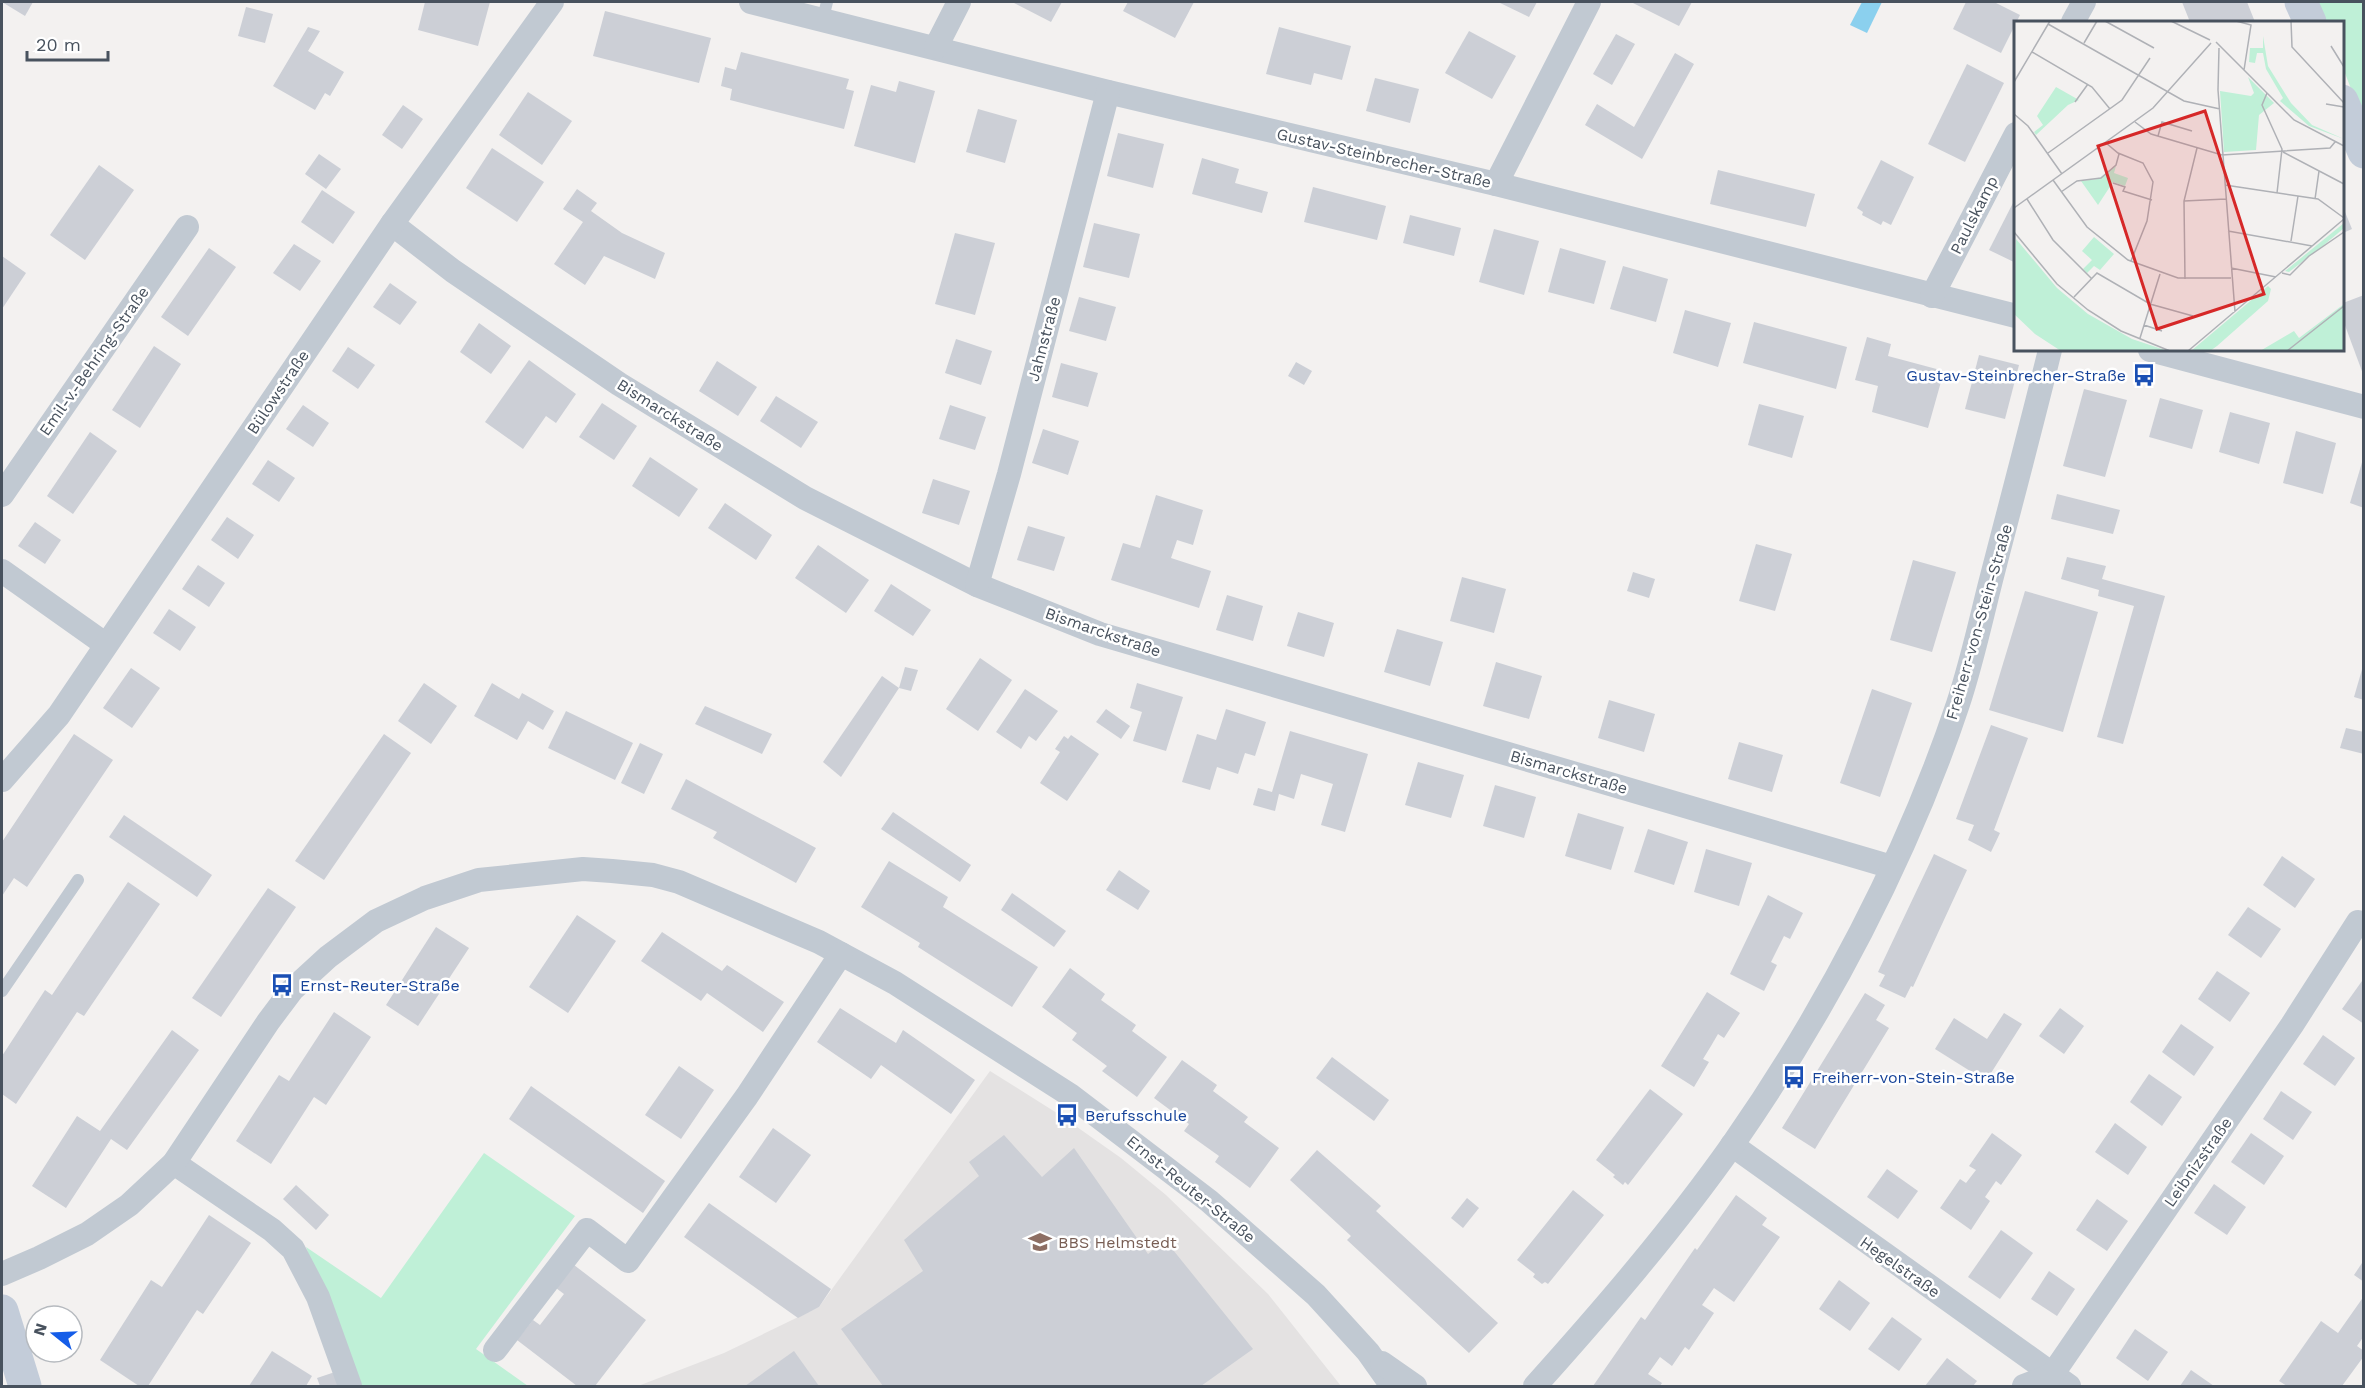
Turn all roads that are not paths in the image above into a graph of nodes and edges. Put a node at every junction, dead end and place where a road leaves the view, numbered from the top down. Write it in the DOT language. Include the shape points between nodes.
graph roads {
  1 [pos="552,2"];
  2 [pos="751,2"];
  3 [pos="959,2"];
  4 [pos="1589,2"];
  5 [pos="2084,2"];
  6 [pos="2301,2"];
  7 [pos="825,10"];
  8 [pos="2074,21"];
  9 [pos="2310,21"];
  10 [pos="936,47"];
  11 [pos="1108,92"];
  12 [pos="2344,103"];
  13 [pos="2014,138"];
  14 [pos="2364,152"];
  15 [pos="1496,184"];
  16 [pos="392,224"];
  17 [pos="187,227"];
  18 [pos="1932,296"];
  19 [pos="2014,316"];
  20 [pos="2050,351"];
  21 [pos="2154,351"];
  22 [pos="2364,407"];
  23 [pos="2,495"];
  24 [pos="2,572"];
  25 [pos="977,585"];
  26 [pos="105,644"];
  27 [pos="2,780"];
  28 [pos="1893,867"];
  29 [pos="78,880"];
  30 [pos="2358,922"];
  31 [pos="841,954"];
  32 [pos="2,991"];
  33 [pos="1732,1145"];
  34 [pos="174,1162"];
  35 [pos="2,1274"];
  36 [pos="2,1311"];
  37 [pos="495,1350"];
  38 [pos="1368,1352"];
  39 [pos="2061,1381"];
  40 [pos="25,1386"];
  41 [pos="350,1386"];
  42 [pos="1392,1386"];
  43 [pos="1415,1386"];
  44 [pos="1535,1386"];
  45 [pos="2024,1386"];
  1 -- 16 [label="street, Bülowstraße"];
  2 -- 7 [label="street, Gustav-Steinbrecher-Straße"];
  3 -- 10 [label="street"];
  4 -- 15 [label="street"];
  5 -- 8 [label="street"];
  6 -- 9 [label="main road"];
  7 -- 10 [label="street, Gustav-Steinbrecher-Straße"];
  10 -- 11 [label="street, Gustav-Steinbrecher-Straße"];
  11 -- 15 [label="street, Gustav-Steinbrecher-Straße"];
  11 -- 25 [label="street, Jahnstraße"];
  12 -- 14 [label="main road"];
  13 -- 18 [label="street, Paulskamp"];
  15 -- 18 [label="street, Gustav-Steinbrecher-Straße"];
  16 -- 25 [label="street, Bismarckstraße" via="480,290 692,430 805,498"];
  16 -- 26 [label="street, Bülowstraße"];
  17 -- 23 [label="street, Emil-v.-Behring-Straße"];
  18 -- 19 [label="street, Gustav-Steinbrecher-Straße"];
  20 -- 28 [label="street, Freiherr-von-Stein-Straße" via="1959,702"];
  21 -- 22 [label="street"];
  24 -- 26 [label="street"];
  25 -- 28 [label="street, Bismarckstraße" via="1100,634"];
  26 -- 27 [label="street, Bülowstraße" via="59,715"];
  28 -- 33 [label="street, Freiherr-von-Stein-Straße" via="1839,972 1782,1070"];
  29 -- 32 [label="lane"];
  30 -- 39 [label="street, Leibnizstraße"];
  31 -- 34 [label="street, Ernst-Reuter-Straße" via="717,897 653,875 583,869 479,880 451,888 376,921 292,990"];
  31 -- 37 [label="street" via="747,1096 628,1261 587,1230"];
  31 -- 38 [label="street, Ernst-Reuter-Straße" via="984,1038 1119,1130 1180,1177 1316,1295"];
  33 -- 39 [label="street, Hegelstraße"];
  33 -- 44 [label="street, Freiherr-von-Stein-Straße" via="1664,1235"];
  34 -- 35 [label="street, Ernst-Reuter-Straße" via="129,1205 87,1234"];
  34 -- 41 [label="street" via="293,1249 318,1297"];
  36 -- 40 [label="main road"];
  38 -- 42 [label="street, Ernst-Reuter-Straße"];
  38 -- 43 [label="street, Ernst-Reuter-Straße"];
  39 -- 45 [label="street"];
}
